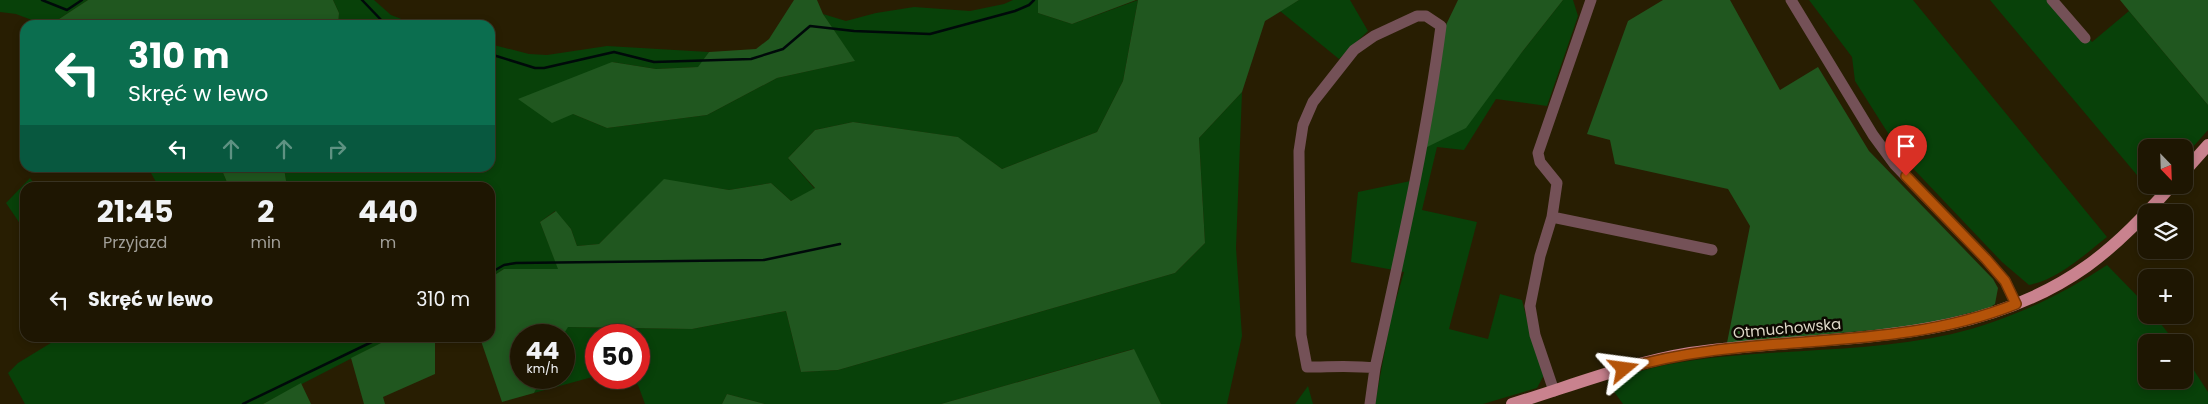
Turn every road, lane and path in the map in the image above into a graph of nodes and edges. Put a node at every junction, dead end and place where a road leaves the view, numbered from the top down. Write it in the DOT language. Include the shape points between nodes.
graph roads {
  1 [pos="1591,0"];
  2 [pos="1791,0"];
  3 [pos="2052,0"];
  4 [pos="2085,38"];
  5 [pos="2208,145"];
  6 [pos="2193,162"];
  7 [pos="2163,194"];
  8 [pos="1552,217"];
  9 [pos="1712,250"];
  10 [pos="2016,304"];
  11 [pos="1376,368"];
  12 [pos="1554,391"];
  13 [pos="1370,404"];
  14 [pos="1512,404"];
  1 -- 8 [label="street" via="1538,153 1540,162 1557,183"];
  2 -- 10 [label="street" via="1873,135 1896,165 2005,281"];
  3 -- 4 [label="street"];
  5 -- 6 [label="main road"];
  7 -- 10 [label="main road, Otmuchowska" via="2116,242 2088,265"];
  8 -- 9 [label="street"];
  8 -- 12 [label="street" via="1530,306"];
  10 -- 12 [label="main road, Otmuchowska" via="1963,322 1912,332 1674,356"];
  11 -- 11 [label="street" via="1436,68 1441,26 1426,16 1417,16 1374,36 1354,50 1313,102 1303,125 1298,151 1301,335 1307,367 1354,365"];
  11 -- 13 [label="street"];
  12 -- 14 [label="main road, Otmuchowska"];
}
